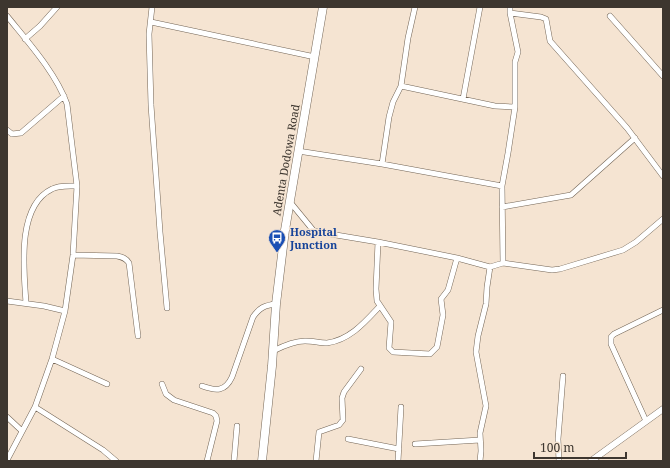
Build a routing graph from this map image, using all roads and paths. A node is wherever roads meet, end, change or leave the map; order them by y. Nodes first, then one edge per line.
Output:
1 (57, 7) edge
2 (152, 7) edge
3 (323, 7) edge
4 (415, 7) edge
5 (480, 7) edge
6 (510, 7) edge
7 (510, 13) junction
8 (7, 16) edge
9 (610, 16) dead end
10 (151, 22) junction
11 (25, 39) junction
12 (315, 57) junction
13 (663, 76) edge
14 (401, 86) junction
15 (64, 96) junction
16 (464, 99) junction
17 (514, 107) junction
18 (8, 132) edge
19 (635, 138) junction
20 (298, 151) junction
21 (382, 164) junction
22 (663, 176) edge
23 (76, 186) junction
24 (502, 186) junction
25 (290, 202) junction
26 (502, 207) junction
27 (663, 219) edge
28 (378, 242) junction
29 (73, 255) junction
30 (457, 258) junction
31 (503, 263) junction
32 (490, 267) junction
33 (7, 301) edge
34 (26, 303) junction
35 (276, 304) junction
36 (380, 306) junction
37 (167, 308) dead end
38 (663, 310) edge
39 (65, 311) junction
40 (138, 336) dead end
41 (273, 351) junction
42 (52, 358) junction
43 (361, 369) dead end
44 (563, 376) dead end
45 (107, 384) dead end
46 (162, 384) dead end
47 (202, 386) dead end
48 (35, 407) junction
49 (401, 407) dead end
50 (663, 409) edge
51 (7, 417) edge
52 (646, 421) junction
53 (237, 426) dead end
54 (22, 431) junction
55 (348, 439) dead end
56 (480, 440) junction
57 (415, 444) dead end
58 (399, 449) junction
59 (7, 460) edge
60 (116, 461) edge
61 (207, 461) edge
62 (234, 461) edge
63 (262, 461) edge
64 (316, 461) edge
65 (398, 461) edge
66 (480, 461) edge
67 (559, 461) edge
68 (591, 461) edge

1 - 11 street
2 - 10 street
3 - 12 main road, Adenta Dodowa Road
4 - 14 street
5 - 16 street
6 - 7 street
7 - 17 street
7 - 19 street
8 - 11 street
9 - 13 street
10 - 12 street
10 - 37 street
11 - 15 street
12 - 20 main road, Adenta Dodowa Road
14 - 16 street
14 - 21 street
15 - 18 street
15 - 23 street
16 - 17 street
17 - 24 street
19 - 22 street
19 - 26 street
20 - 21 street
20 - 25 main road, Adenta Dodowa Road
21 - 24 street
23 - 29 street
23 - 34 street
24 - 26 street
25 - 28 street
25 - 35 main road, Adenta Dodowa Road
26 - 31 street
27 - 31 street
28 - 30 street
28 - 36 street
29 - 39 street
29 - 40 street
30 - 32 street
30 - 36 street
31 - 32 street
32 - 56 street
33 - 34 street
34 - 39 street
35 - 41 main road, Adenta Dodowa Road
35 - 47 street
36 - 41 street
38 - 52 street
39 - 42 street
41 - 63 main road, Adenta Dodowa Road
42 - 45 street
42 - 48 street
43 - 64 street
44 - 67 street
46 - 61 street
48 - 54 street
48 - 60 street
49 - 58 street
50 - 52 street
51 - 54 street
52 - 68 street
53 - 62 street
54 - 59 street
55 - 58 street
56 - 57 street
56 - 66 street
58 - 65 street

